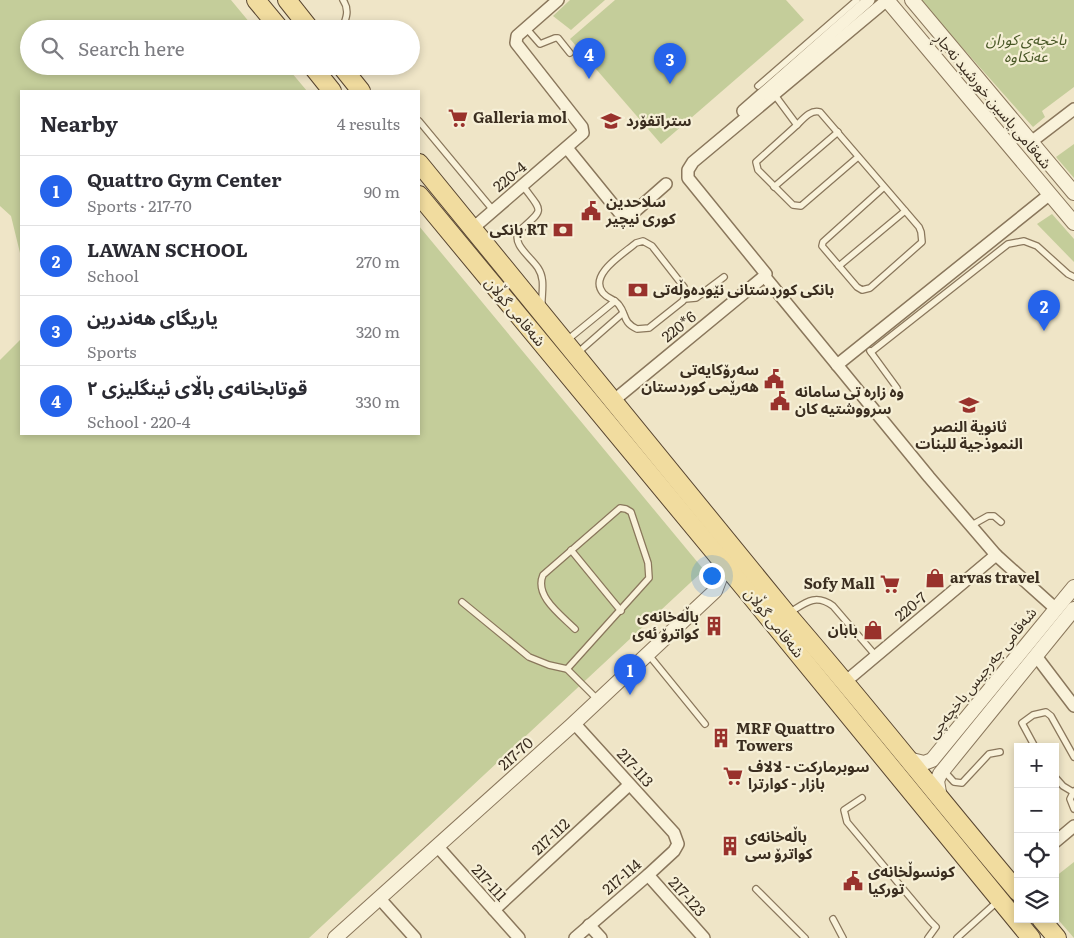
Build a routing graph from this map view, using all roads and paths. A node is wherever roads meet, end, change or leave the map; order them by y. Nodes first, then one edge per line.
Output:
1 (256, 0) edge
2 (287, 0) edge
3 (344, 0) edge
4 (558, 0) edge
5 (856, 0) edge
6 (869, 0) edge
7 (887, 0) edge
8 (912, 0) edge
9 (273, 20) edge
10 (303, 20) edge
11 (346, 20) edge
12 (526, 28) junction
13 (570, 53) dead end
14 (319, 75) edge
15 (348, 75) edge
16 (758, 86) dead end
17 (331, 90) edge
18 (360, 90) edge
19 (774, 94) junction
20 (1074, 109) edge
21 (420, 122) edge
22 (797, 125) junction
23 (838, 132) junction
24 (1031, 142) junction
25 (567, 148) junction
26 (858, 157) junction
27 (420, 164) edge
28 (666, 184) dead end
29 (523, 186) junction
30 (774, 187) junction
31 (884, 187) junction
32 (1074, 193) edge
33 (1050, 194) junction
34 (420, 196) edge
35 (451, 203) junction
36 (493, 210) junction
37 (905, 211) junction
38 (437, 217) junction
39 (1074, 223) edge
40 (472, 229) junction
41 (839, 266) junction
42 (724, 277) dead end
43 (764, 277) junction
44 (1074, 277) edge
45 (685, 298) junction
46 (615, 301) junction
47 (623, 313) junction
48 (545, 316) junction
49 (565, 341) junction
50 (868, 348) junction
51 (578, 358) junction
52 (837, 365) junction
53 (897, 388) dead end
54 (613, 401) junction
55 (1001, 522) dead end
56 (972, 525) junction
57 (571, 550) junction
58 (996, 555) junction
59 (724, 562) junction
60 (1074, 587) edge
61 (745, 589) junction
62 (715, 591) junction
63 (462, 602) dead end
64 (1056, 609) junction
65 (1074, 610) edge
66 (621, 611) junction
67 (787, 614) junction
68 (575, 629) dead end
69 (648, 654) junction
70 (876, 656) junction
71 (1036, 656) junction
72 (567, 669) junction
73 (845, 682) junction
74 (598, 700) junction
75 (1074, 706) edge
76 (574, 723) junction
77 (705, 724) dead end
78 (1033, 743) edge
79 (943, 746) junction
80 (1000, 752) dead end
81 (954, 756) junction
82 (1074, 757) edge
83 (908, 760) junction
84 (943, 770) junction
85 (1059, 782) edge
86 (629, 785) junction
87 (1074, 792) edge
88 (862, 798) dead end
89 (940, 799) junction
90 (1074, 809) edge
91 (1074, 826) edge
92 (674, 833) joint
93 (1059, 839) edge
94 (438, 847) junction
95 (648, 875) junction
96 (1014, 882) edge
97 (756, 890) dead end
98 (380, 899) junction
99 (999, 900) junction
100 (494, 910) junction
101 (833, 919) dead end
102 (1044, 923) edge
103 (589, 925) junction
104 (335, 938) edge
105 (415, 938) edge
106 (519, 938) edge
107 (575, 938) edge
108 (601, 938) edge
109 (704, 938) edge
110 (805, 938) edge
111 (843, 938) edge
112 (928, 938) edge
113 (957, 938) edge
114 (1031, 938) edge
115 (1057, 938) edge

1 - 9 main road
2 - 10 main road
3 - 11 lane
4 - 12 street
5 - 16 lane
6 - 43 street
7 - 19 street
7 - 33 street, شەقامی یاسین خورشید نەجاڕ
8 - 24 street, شەقامی یاسین خورشید نەجاڕ
12 - 13 lane
12 - 25 street, 220-4
14 - 17 main road
15 - 18 main road
19 - 22 lane
19 - 43 street
20 - 24 street
21 - 36 lane
22 - 23 lane
22 - 30 lane
23 - 26 lane
23 - 30 lane
24 - 32 street, شەقامی یاسین خورشید نەجاڕ
25 - 28 street
25 - 29 street, 220-4
26 - 30 lane
26 - 31 lane
27 - 35 main road, شەقامی گوڵان
29 - 36 street, 220-4
29 - 48 lane
31 - 37 lane
31 - 41 lane
33 - 39 street, شەقامی یاسین خورشید نەجاڕ
33 - 50 street
34 - 38 main road, شەقامی گوڵان
35 - 38 main road
35 - 40 main road, شەقامی گوڵان
36 - 40 street, 220-4
37 - 41 lane
37 - 41 lane
38 - 59 main road, شەقامی گوڵان
40 - 48 main road, شەقامی گوڵان
42 - 45 lane
43 - 52 street
43 - 54 street, 220*6
44 - 50 lane
45 - 46 lane
45 - 47 lane
46 - 47 lane
46 - 49 lane
47 - 51 lane
48 - 49 main road, شەقامی گوڵان
49 - 51 main road, شەقامی گوڵان
50 - 52 street
50 - 53 lane
51 - 54 main road, شەقامی گوڵان
52 - 56 street
54 - 67 main road, شەقامی گوڵان
55 - 56 lane
56 - 58 street
57 - 66 lane
57 - 66 lane
57 - 68 lane
58 - 64 street
58 - 70 street, 220-7
59 - 61 main road, شەقامی گوڵان
59 - 62 street, 217-70
60 - 64 street, شەقامی جەرجیس باخچەچی
61 - 62 street
61 - 99 main road, شەقامی گوڵان
62 - 69 street, 217-70
63 - 72 lane
64 - 79 street, شەقامی جەرجیس باخچەچی
65 - 71 street, شەقامی جەرجیس باخچەچی
66 - 72 lane
67 - 70 lane
67 - 73 main road, شەقامی گوڵان
69 - 74 street, 217-70
69 - 77 lane
70 - 73 street, 220-7
71 - 75 street
71 - 81 street, شەقامی جەرجیس باخچەچی
72 - 74 lane
73 - 83 main road, شەقامی گوڵان
74 - 76 street, 217-70
76 - 86 street, 217-113
76 - 94 street, 217-70
78 - 82 lane
79 - 81 street
79 - 83 street, شەقامی جەرجیس باخچەچی
80 - 84 lane
81 - 84 street, شەقامی جەرجیس باخچەچی
83 - 89 main road, شەقامی گوڵان
84 - 89 street, شەقامی جەرجیس باخچەچی
85 - 87 lane
86 - 92 street, 217-113
86 - 100 street, 217-112
87 - 90 lane
88 - 112 lane
89 - 96 main road, شەقامی گوڵان
91 - 93 street
92 - 95 street, 217-114
94 - 98 street, 217-70
94 - 100 street, 217-111
95 - 103 street, 217-114
95 - 109 street, 217-123
97 - 110 lane
98 - 104 street, 217-70
98 - 105 street
99 - 113 lane
99 - 114 main road, شەقامی گوڵان
100 - 106 street, 217-111
101 - 111 lane
102 - 115 main road
103 - 107 street, 217-114
103 - 108 street

